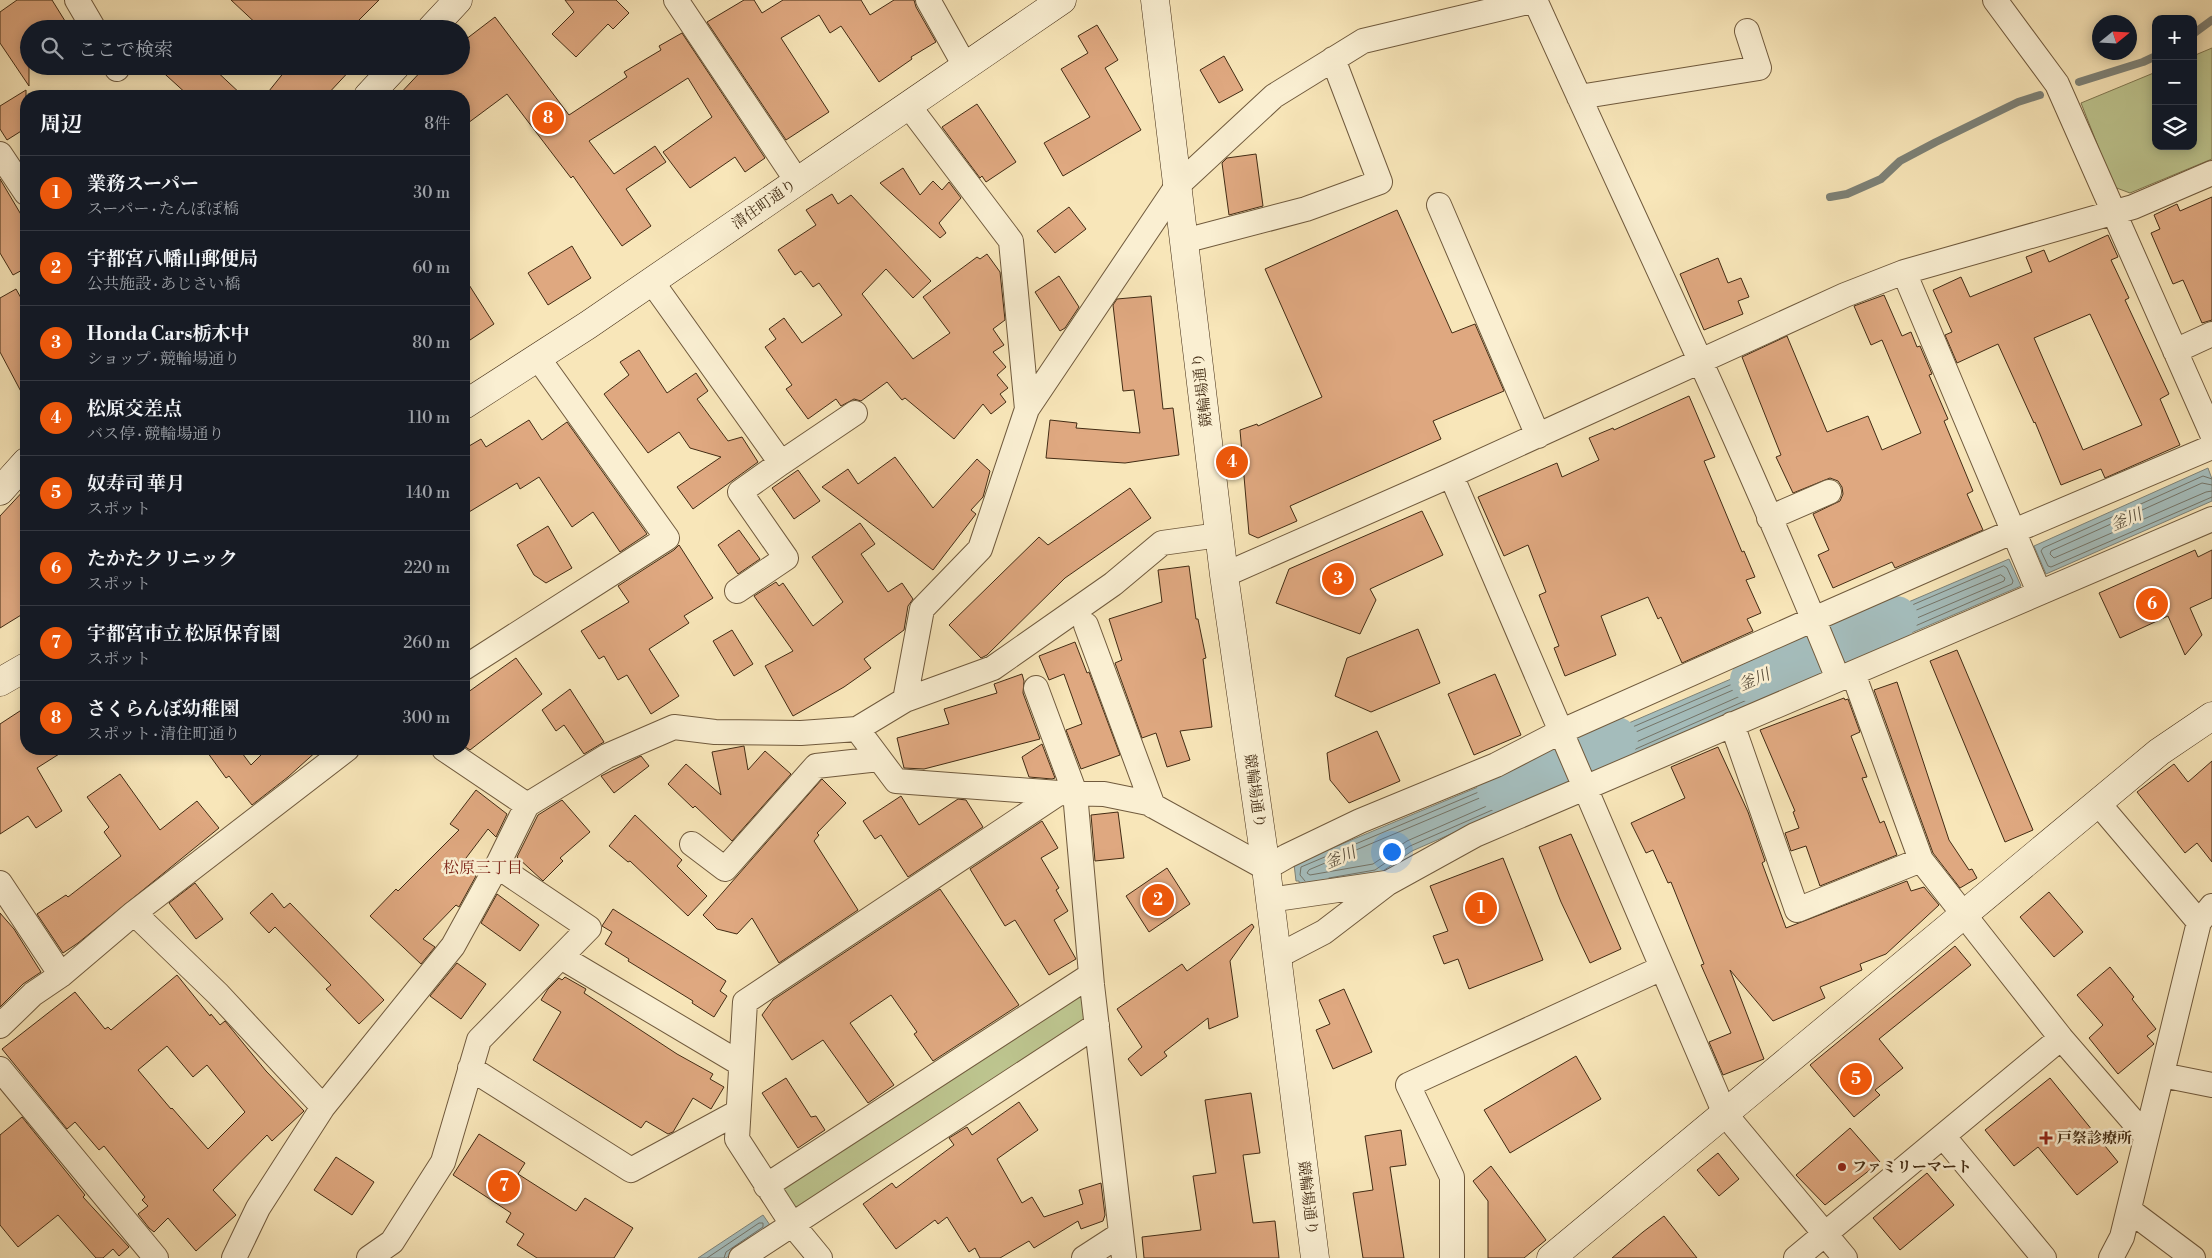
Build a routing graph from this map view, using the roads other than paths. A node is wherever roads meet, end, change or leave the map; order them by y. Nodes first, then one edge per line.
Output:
1 (77, 0) edge
2 (458, 0) edge
3 (676, 0) edge
4 (928, 0) edge
5 (1062, 0) edge
6 (1155, 0) edge
7 (1535, 0) edge
8 (1995, 0) edge
9 (89, 20) edge
10 (439, 20) edge
11 (1747, 31) dead end
12 (1334, 60) junction
13 (965, 66) junction
14 (388, 75) edge
15 (374, 90) edge
16 (1579, 97) junction
17 (908, 105) junction
18 (0, 154) edge
19 (2212, 173) edge
20 (797, 181) junction
21 (20, 184) edge
22 (1177, 186) junction
23 (1439, 205) dead end
24 (2114, 212) junction
25 (1184, 241) junction
26 (1904, 272) junction
27 (652, 282) junction
28 (2212, 334) edge
29 (2175, 351) junction
30 (538, 358) junction
31 (1700, 362) junction
32 (470, 400) edge
33 (1027, 409) junction
34 (855, 413) dead end
35 (2212, 434) edge
36 (1538, 436) junction
37 (2212, 447) edge
38 (782, 463) junction
39 (20, 468) edge
40 (1451, 475) junction
41 (1, 486) edge
42 (1829, 492) dead end
43 (1769, 518) junction
44 (2212, 519) edge
45 (2014, 530) junction
46 (1219, 535) junction
47 (1224, 575) junction
48 (737, 591) dead end
49 (2039, 592) junction
50 (1814, 619) junction
51 (1086, 625) dead end
52 (470, 664) edge
53 (20, 670) edge
54 (1845, 676) junction
55 (0, 682) edge
56 (1036, 688) dead end
57 (905, 700) junction
58 (2212, 716) edge
59 (1732, 724) junction
60 (857, 729) junction
61 (1562, 737) junction
62 (339, 755) edge
63 (453, 755) edge
64 (879, 758) junction
65 (1582, 783) junction
66 (1067, 793) junction
67 (2098, 802) junction
68 (527, 805) junction
69 (1153, 806) junction
70 (692, 844) dead end
71 (1921, 860) junction
72 (497, 866) junction
73 (1266, 868) junction
74 (1388, 882) junction
75 (3, 895) edge
76 (1269, 900) junction
77 (134, 913) junction
78 (2206, 914) edge
79 (1963, 916) junction
80 (561, 956) junction
81 (1276, 957) junction
82 (1662, 968) junction
83 (61, 975) junction
84 (1092, 980) junction
85 (1096, 1020) junction
86 (0, 1026) edge
87 (2061, 1038) junction
88 (741, 1064) junction
89 (470, 1068) junction
90 (0, 1070) edge
91 (2162, 1075) junction
92 (2212, 1085) edge
93 (322, 1107) junction
94 (738, 1112) junction
95 (1725, 1114) junction
96 (1943, 1136) junction
97 (2146, 1136) junction
98 (769, 1189) junction
99 (2129, 1210) junction
100 (789, 1221) junction
101 (1121, 1234) junction
102 (1825, 1234) junction
103 (156, 1258) edge
104 (234, 1258) edge
105 (369, 1258) edge
106 (741, 1258) edge
107 (820, 1258) edge
108 (1084, 1258) edge
109 (1124, 1258) edge
110 (1315, 1258) edge
111 (1452, 1258) edge
112 (1551, 1258) edge
113 (1796, 1258) edge
114 (1845, 1258) edge
115 (2044, 1258) edge
116 (2111, 1258) edge
117 (2193, 1258) edge

1 - 9 street
2 - 10 street
3 - 20 street
4 - 13 street
5 - 13 street, 清住町通り
6 - 22 street, 競輪場通り
7 - 12 street
7 - 16 street
8 - 24 street
11 - 16 street
12 - 22 street
12 - 25 street
13 - 17 street, 清住町通り
14 - 15 street
16 - 31 street
17 - 20 street, 清住町通り
17 - 33 street
18 - 21 street
19 - 24 street
20 - 27 street, 清住町通り
22 - 25 street, 競輪場通り
22 - 33 street
23 - 36 street
24 - 26 street
24 - 29 street
25 - 46 street, 競輪場通り
26 - 31 street
26 - 45 street
27 - 30 street, 清住町通り
27 - 38 street
28 - 29 street
29 - 35 street
30 - 32 street, 清住町通り
30 - 52 street
31 - 36 street
31 - 43 street
33 - 57 street
34 - 38 street
36 - 40 street
37 - 45 street
38 - 48 street
39 - 41 street
40 - 47 street
40 - 61 street
42 - 43 street
43 - 50 street
44 - 49 street
45 - 49 street
45 - 50 street
46 - 47 street, 競輪場通り
46 - 57 street
47 - 73 street, 競輪場通り
49 - 54 street
50 - 54 street
50 - 61 street
51 - 69 street
53 - 55 street
54 - 59 street
54 - 71 street
56 - 66 street
57 - 60 street
58 - 67 street
59 - 65 street
59 - 71 street
60 - 64 street
60 - 68 street
61 - 65 street
61 - 73 street
62 - 77 street
63 - 68 street
64 - 66 street
64 - 70 street
65 - 74 street
65 - 82 street
66 - 69 street
66 - 84 street
66 - 88 street
67 - 78 street
67 - 79 street
68 - 72 street
69 - 73 street
71 - 79 street
72 - 80 street
72 - 93 street
73 - 76 street, 競輪場通り
74 - 76 street
74 - 81 street
75 - 83 street
76 - 81 street, 競輪場通り
77 - 83 street
77 - 93 street
78 - 91 street
79 - 87 street
79 - 95 street
80 - 88 street
80 - 89 street
81 - 110 street, 競輪場通り
82 - 95 street
82 - 111 street
83 - 86 street
84 - 85 street
84 - 98 street
85 - 100 street
85 - 101 street
87 - 96 street
87 - 97 street
88 - 94 street
89 - 94 street
89 - 105 street
90 - 103 street
91 - 92 street
91 - 97 street
93 - 104 street
94 - 98 street
95 - 102 street
95 - 112 street
96 - 102 street
96 - 115 street
97 - 99 street
98 - 100 street
99 - 116 street
99 - 117 street
100 - 106 street
100 - 107 street
101 - 108 street
101 - 109 street
102 - 113 street
102 - 114 street

